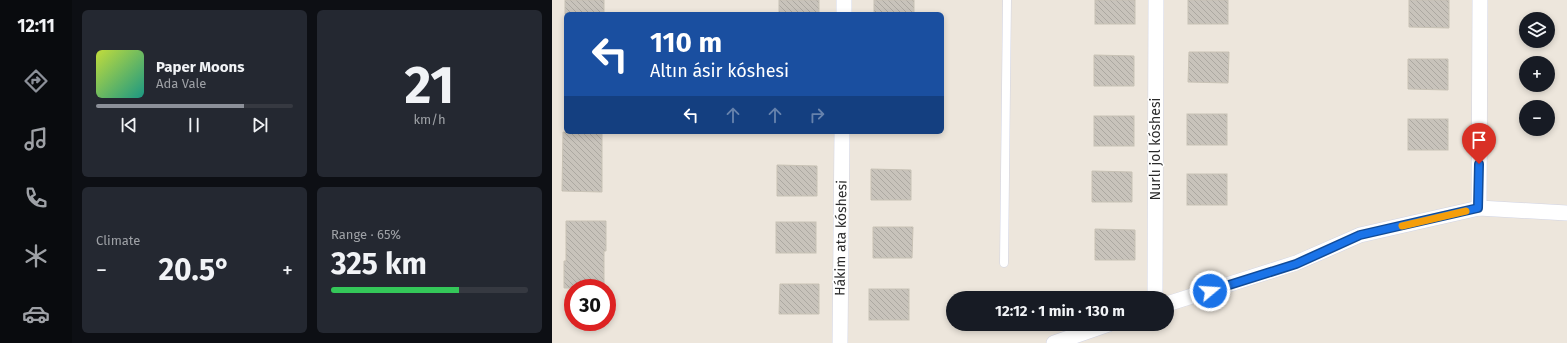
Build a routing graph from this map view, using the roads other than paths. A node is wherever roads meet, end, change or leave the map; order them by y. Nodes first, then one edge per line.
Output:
1 (844, 0) edge
2 (1008, 0) edge
3 (1156, 0) edge
4 (1480, 0) edge
5 (844, 12) edge
6 (842, 134) edge
7 (1478, 208) junction
8 (1567, 213) edge
9 (1004, 263) dead end
10 (1155, 291) edge
11 (1174, 302) edge
12 (1089, 331) edge
13 (840, 343) edge
14 (1054, 343) edge

1 - 5 street
2 - 9 lane
3 - 10 street, Nurlı jol kóshesi
4 - 7 street
6 - 13 street, Hákim ata kóshesi
7 - 8 street
7 - 11 street
12 - 14 street

